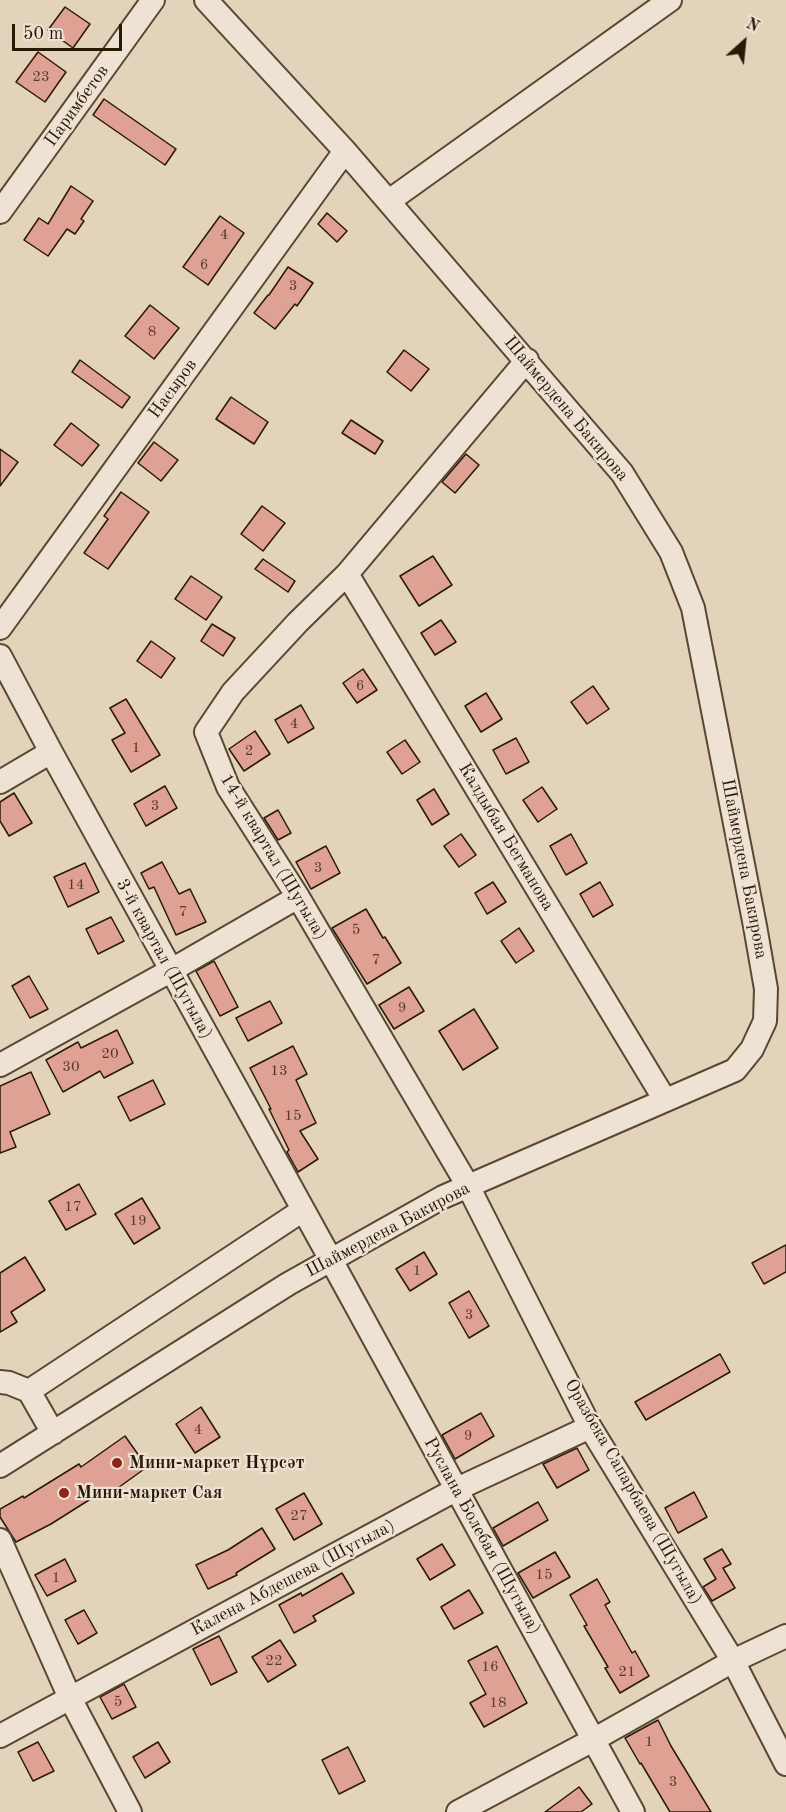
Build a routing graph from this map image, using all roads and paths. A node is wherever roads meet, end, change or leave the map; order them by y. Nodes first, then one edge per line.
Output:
1 (153, 0) edge
2 (206, 0) edge
3 (670, 0) edge
4 (345, 151) junction
5 (389, 201) junction
6 (0, 212) edge
7 (527, 360) junction
8 (347, 574) junction
9 (0, 628) edge
10 (0, 656) edge
11 (51, 752) junction
12 (0, 782) edge
13 (298, 897) junction
14 (170, 971) junction
15 (776, 1005) edge
16 (0, 1065) edge
17 (665, 1100) junction
18 (468, 1186) junction
19 (303, 1210) junction
20 (331, 1260) junction
21 (0, 1382) edge
22 (29, 1392) junction
23 (590, 1427) junction
24 (53, 1433) junction
25 (0, 1466) edge
26 (457, 1490) junction
27 (0, 1540) edge
28 (786, 1636) edge
29 (733, 1661) junction
30 (70, 1698) junction
31 (0, 1737) edge
32 (593, 1740) junction
33 (786, 1764) edge
34 (130, 1812) edge
35 (458, 1812) edge
36 (633, 1812) edge

1 - 6 street, Паримбетов
2 - 4 street, Шаймердена Бакирова
3 - 5 street
4 - 5 street, Шаймердена Бакирова
4 - 9 street, Насыров
5 - 7 street, Шаймердена Бакирова
7 - 8 street, 14-й квартал (Шугыла)
7 - 15 street, Шаймердена Бакирова
8 - 13 street, 14-й квартал (Шугыла)
8 - 17 street, Калдыбая Бегманова
10 - 11 street, 3-й квартал (Шугыла)
11 - 12 street
11 - 14 street, 3-й квартал (Шугыла)
13 - 14 street
13 - 18 street, 14-й квартал (Шугыла)
14 - 16 street
14 - 19 street, 3-й квартал (Шугыла)
15 - 17 street, Шаймердена Бакирова
17 - 18 street, Шаймердена Бакирова
18 - 20 street, Шаймердена Бакирова
18 - 23 street, Оразбека Сапарбаева (Шугыла)
19 - 20 street, 3-й квартал (Шугыла)
19 - 22 street
20 - 24 street, Шаймердена Бакирова
20 - 26 street, Руслана Болебая (Шугыла)
21 - 22 street
22 - 24 street
23 - 26 street, Калена Абдешева (Шугыла)
23 - 29 street, Оразбека Сапарбаева (Шугыла)
24 - 25 street, Шаймердена Бакирова
26 - 30 street, Калена Абдешева (Шугыла)
26 - 32 street, Руслана Болебая (Шугыла)
27 - 30 street
28 - 29 street
29 - 32 street
29 - 33 street, Оразбека Сапарбаева (Шугыла)
30 - 31 street, Калена Абдешева (Шугыла)
30 - 34 street
32 - 35 street
32 - 36 street, Руслана Болебая (Шугыла)

